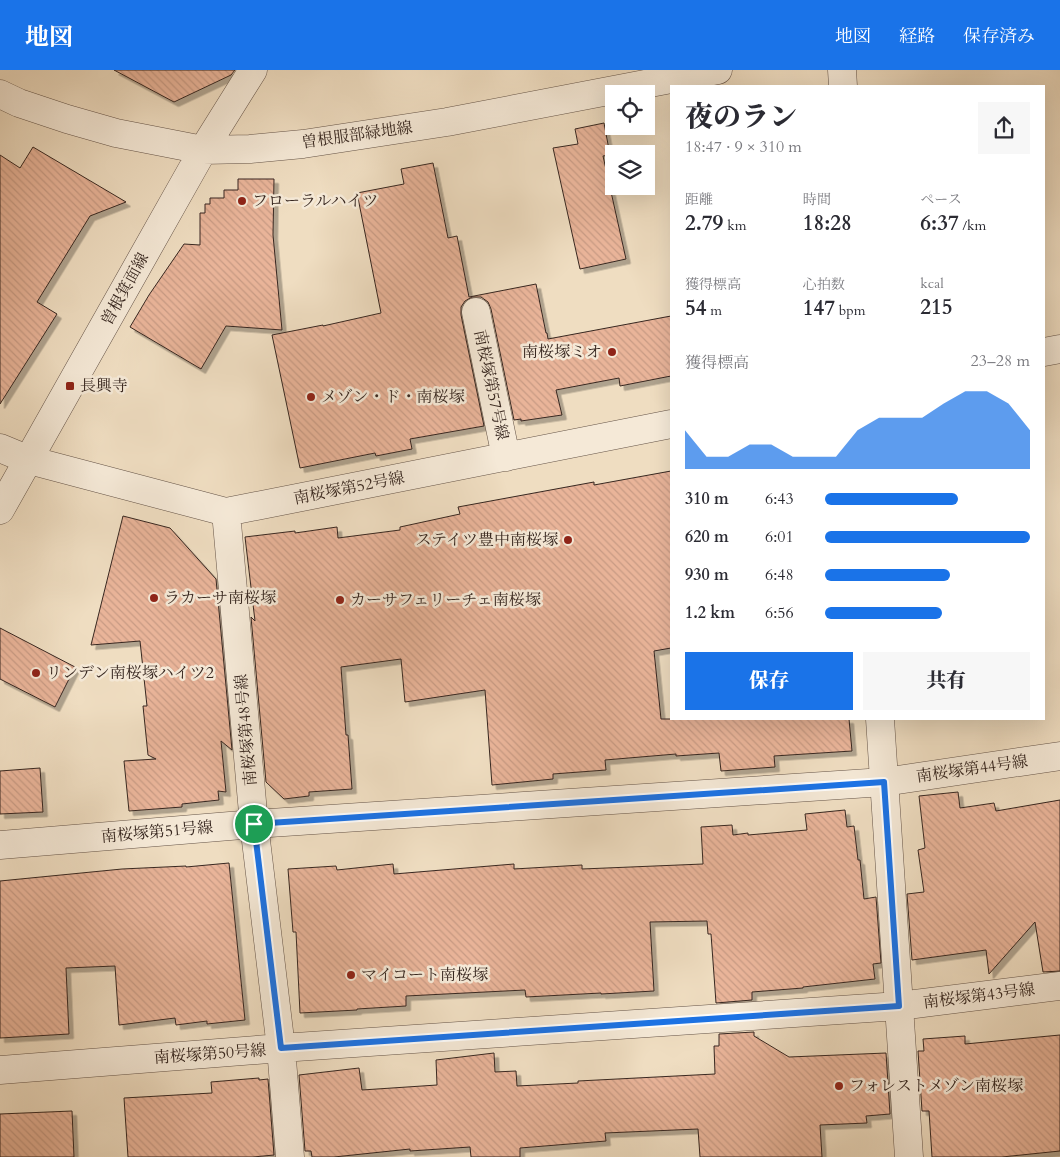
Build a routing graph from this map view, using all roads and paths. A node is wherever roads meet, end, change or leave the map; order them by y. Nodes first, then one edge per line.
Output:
1 (253, 70) edge
2 (718, 70) edge
3 (842, 70) edge
4 (843, 85) edge
5 (0, 94) edge
6 (204, 150) junction
7 (476, 312) dead end
8 (1060, 349) edge
9 (1045, 352) edge
10 (670, 424) edge
11 (0, 448) edge
12 (506, 457) junction
13 (29, 460) junction
14 (0, 510) edge
15 (226, 512) junction
16 (880, 720) edge
17 (1060, 756) edge
18 (884, 782) junction
19 (254, 824) junction
20 (0, 845) edge
21 (1060, 986) edge
22 (899, 1006) junction
23 (281, 1048) junction
24 (0, 1070) edge
25 (290, 1157) edge
26 (909, 1157) edge

1 - 6 street, 曽根箕面線
2 - 6 street, 曽根服部緑地線
3 - 4 street
5 - 6 street, 曽根服部緑地線
6 - 13 street, 曽根箕面線
7 - 12 street, 南桜塚第57号線
8 - 9 street
10 - 12 street, 南桜塚第52号線
11 - 13 street, 南桜塚第52号線
12 - 15 street, 南桜塚第52号線
13 - 14 street, 曽根箕面線
13 - 15 street, 南桜塚第52号線
15 - 19 street, 南桜塚第48号線
16 - 18 street
17 - 18 street, 南桜塚第44号線
18 - 19 street, 南桜塚第51号線
18 - 22 street
19 - 20 street, 南桜塚第51号線
19 - 23 street, 南桜塚第48号線
21 - 22 street, 南桜塚第43号線
22 - 23 street, 南桜塚第50号線
22 - 26 street
23 - 24 street, 南桜塚第50号線
23 - 25 street, 南桜塚第48号線

